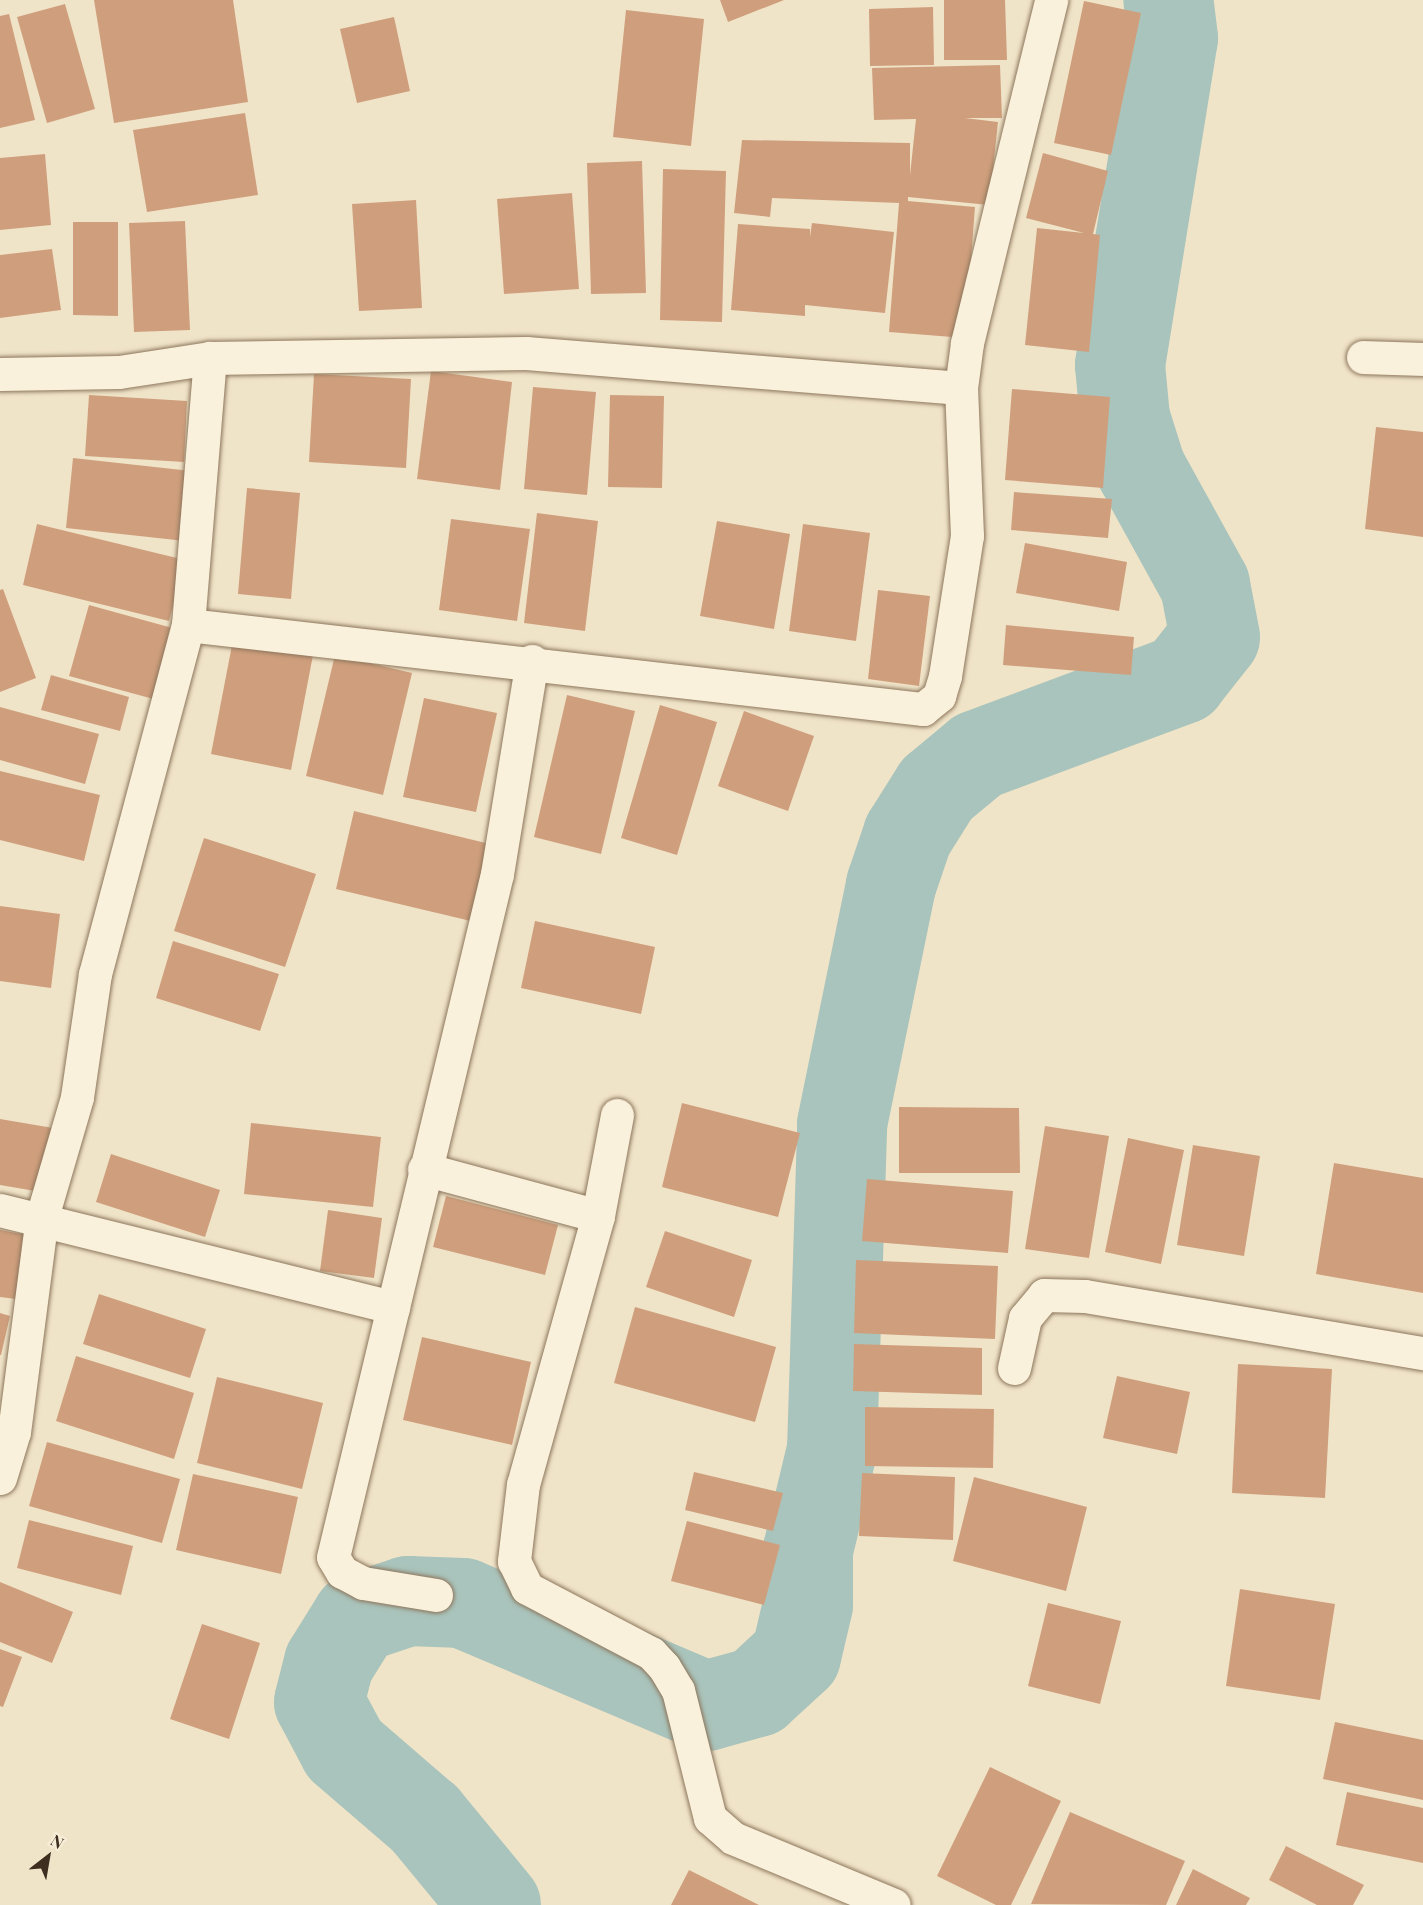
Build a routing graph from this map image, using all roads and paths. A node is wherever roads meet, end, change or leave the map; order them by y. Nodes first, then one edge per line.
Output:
1 (1051, 0) edge
2 (1363, 357) dead end
3 (210, 358) junction
4 (1423, 359) edge
5 (0, 374) edge
6 (961, 388) junction
7 (188, 625) junction
8 (532, 661) junction
9 (617, 1114) dead end
10 (424, 1169) junction
11 (0, 1209) edge
12 (598, 1216) junction
13 (42, 1217) junction
14 (393, 1307) junction
15 (1423, 1353) edge
16 (1014, 1368) dead end
17 (0, 1478) edge
18 (435, 1595) dead end
19 (894, 1905) edge

1 - 6 street
2 - 4 street
3 - 5 street
3 - 6 street
3 - 7 street
6 - 8 street
7 - 8 street
7 - 13 street
8 - 10 street
9 - 12 street
10 - 12 street
10 - 14 street
11 - 13 street
12 - 19 street
13 - 14 street
13 - 17 street
14 - 18 street
15 - 16 street

